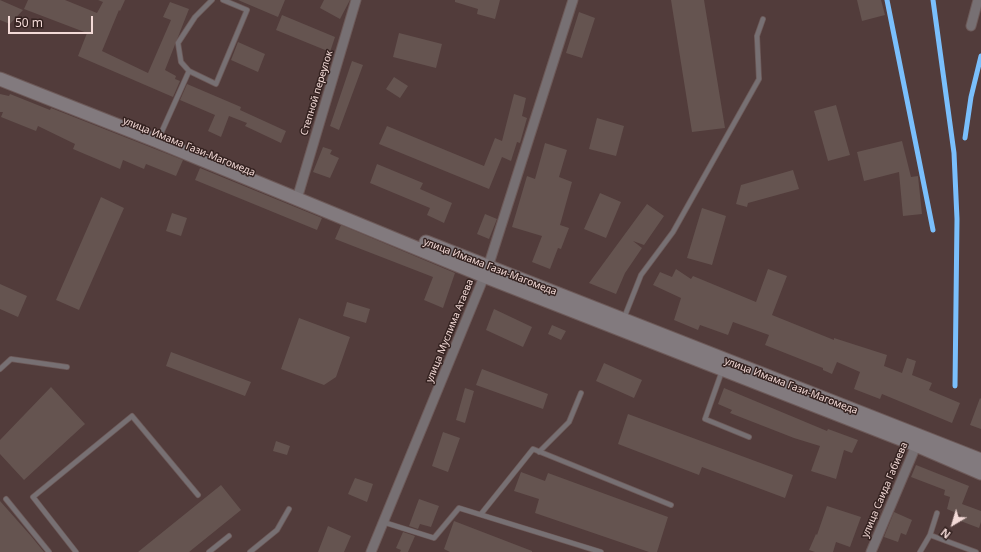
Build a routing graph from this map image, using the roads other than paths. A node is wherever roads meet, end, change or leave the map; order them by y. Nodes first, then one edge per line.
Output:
1 (212, 0) edge
2 (223, 0) edge
3 (356, 0) edge
4 (573, 0) edge
5 (978, 0) edge
6 (763, 19) dead end
7 (971, 26) dead end
8 (0, 70) edge
9 (189, 71) junction
10 (0, 79) edge
11 (159, 138) junction
12 (298, 192) junction
13 (486, 272) junction
14 (622, 325) junction
15 (67, 367) dead end
16 (0, 369) edge
17 (722, 369) junction
18 (582, 393) dead end
19 (748, 437) dead end
20 (918, 441) junction
21 (539, 452) junction
22 (981, 460) edge
23 (981, 473) edge
24 (198, 495) dead end
25 (6, 499) dead end
26 (671, 505) dead end
27 (289, 509) dead end
28 (937, 513) dead end
29 (481, 514) junction
30 (383, 522) junction
31 (930, 535) junction
32 (229, 536) dead end
33 (49, 552) edge
34 (76, 552) edge
35 (209, 552) edge
36 (250, 552) edge
37 (371, 552) edge
38 (601, 552) edge
39 (870, 552) edge
40 (920, 552) edge
41 (976, 552) edge

1 - 9 lane
2 - 9 lane
3 - 12 street, Степной переулок
4 - 13 street, улица Муслима Атаева
5 - 7 street
6 - 14 lane
8 - 11 main road, улица Имама Гази-Магомеда
9 - 11 lane
10 - 11 main road
11 - 12 main road, улица Имама Гази-Магомеда
11 - 13 main road
12 - 13 main road, улица Имама Гази-Магомеда
13 - 14 main road, улица Имама Гази-Магомеда
13 - 30 street, улица Муслима Атаева
14 - 17 main road
14 - 20 main road, улица Имама Гази-Магомеда
15 - 16 lane
17 - 19 lane
17 - 20 main road
18 - 21 lane
20 - 22 main road, улица Имама Гази-Магомеда
20 - 23 main road
20 - 39 street, улица Саида Габиева
21 - 26 lane
21 - 29 lane
24 - 34 lane
25 - 33 lane
27 - 36 lane
28 - 31 lane
29 - 30 lane
29 - 38 lane
30 - 37 street, улица Муслима Атаева
31 - 40 lane
31 - 41 lane
32 - 35 lane

